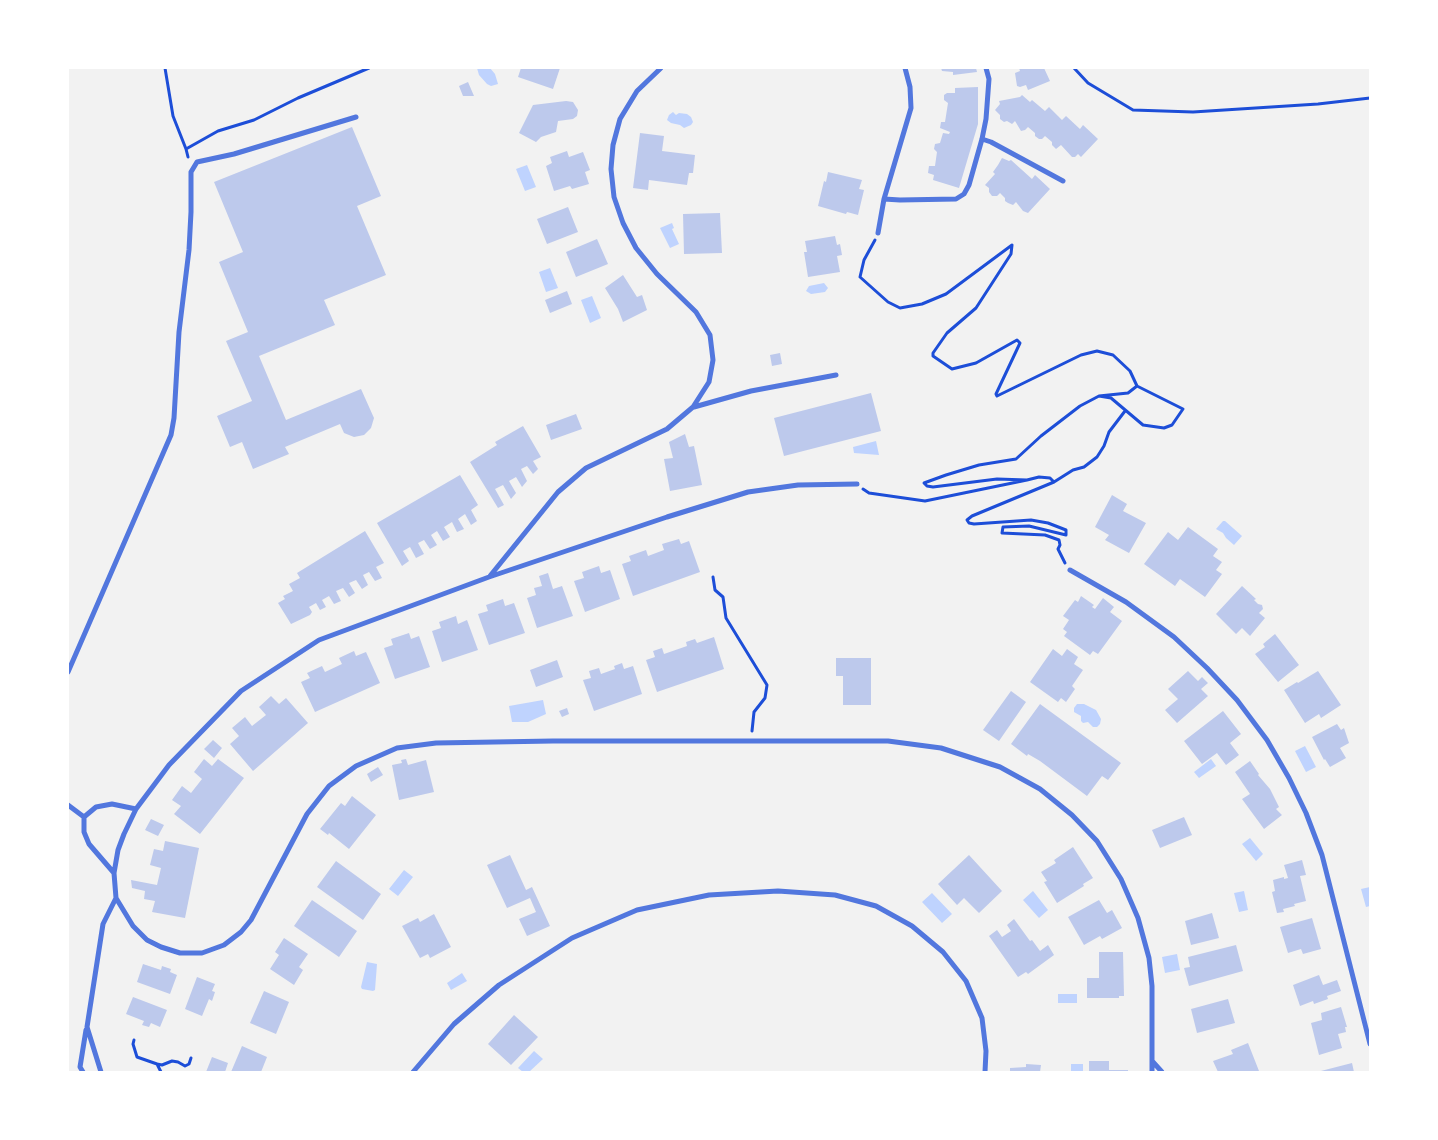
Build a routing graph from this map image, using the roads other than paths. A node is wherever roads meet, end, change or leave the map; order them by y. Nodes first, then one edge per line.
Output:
1 (661, 68) edge
2 (905, 68) edge
3 (986, 68) edge
4 (356, 117) dead end
5 (982, 139) junction
6 (1063, 181) dead end
7 (884, 198) junction
8 (878, 233) road end
9 (836, 375) dead end
10 (693, 407) junction
11 (857, 484) road end
12 (1070, 570) road end
13 (489, 577) junction
14 (68, 672) edge
15 (68, 805) edge
16 (136, 809) junction
17 (84, 817) junction
18 (114, 873) junction
19 (116, 898) junction
20 (87, 1027) junction
21 (1370, 1044) edge
22 (1153, 1062) junction
23 (84, 1072) edge
24 (101, 1072) edge
25 (413, 1072) edge
26 (985, 1072) edge
27 (1152, 1072) edge
28 (1162, 1072) edge

1 - 10 street
2 - 7 street
3 - 5 street
4 - 14 street
5 - 6 street
5 - 7 street
7 - 8 street
9 - 10 street
10 - 13 street
11 - 13 street
12 - 21 street
13 - 16 street
15 - 17 street
16 - 17 street
16 - 18 street
17 - 18 street
18 - 19 street
19 - 20 street
19 - 22 street
20 - 23 street
20 - 24 street
22 - 27 street
22 - 28 street
25 - 26 street

